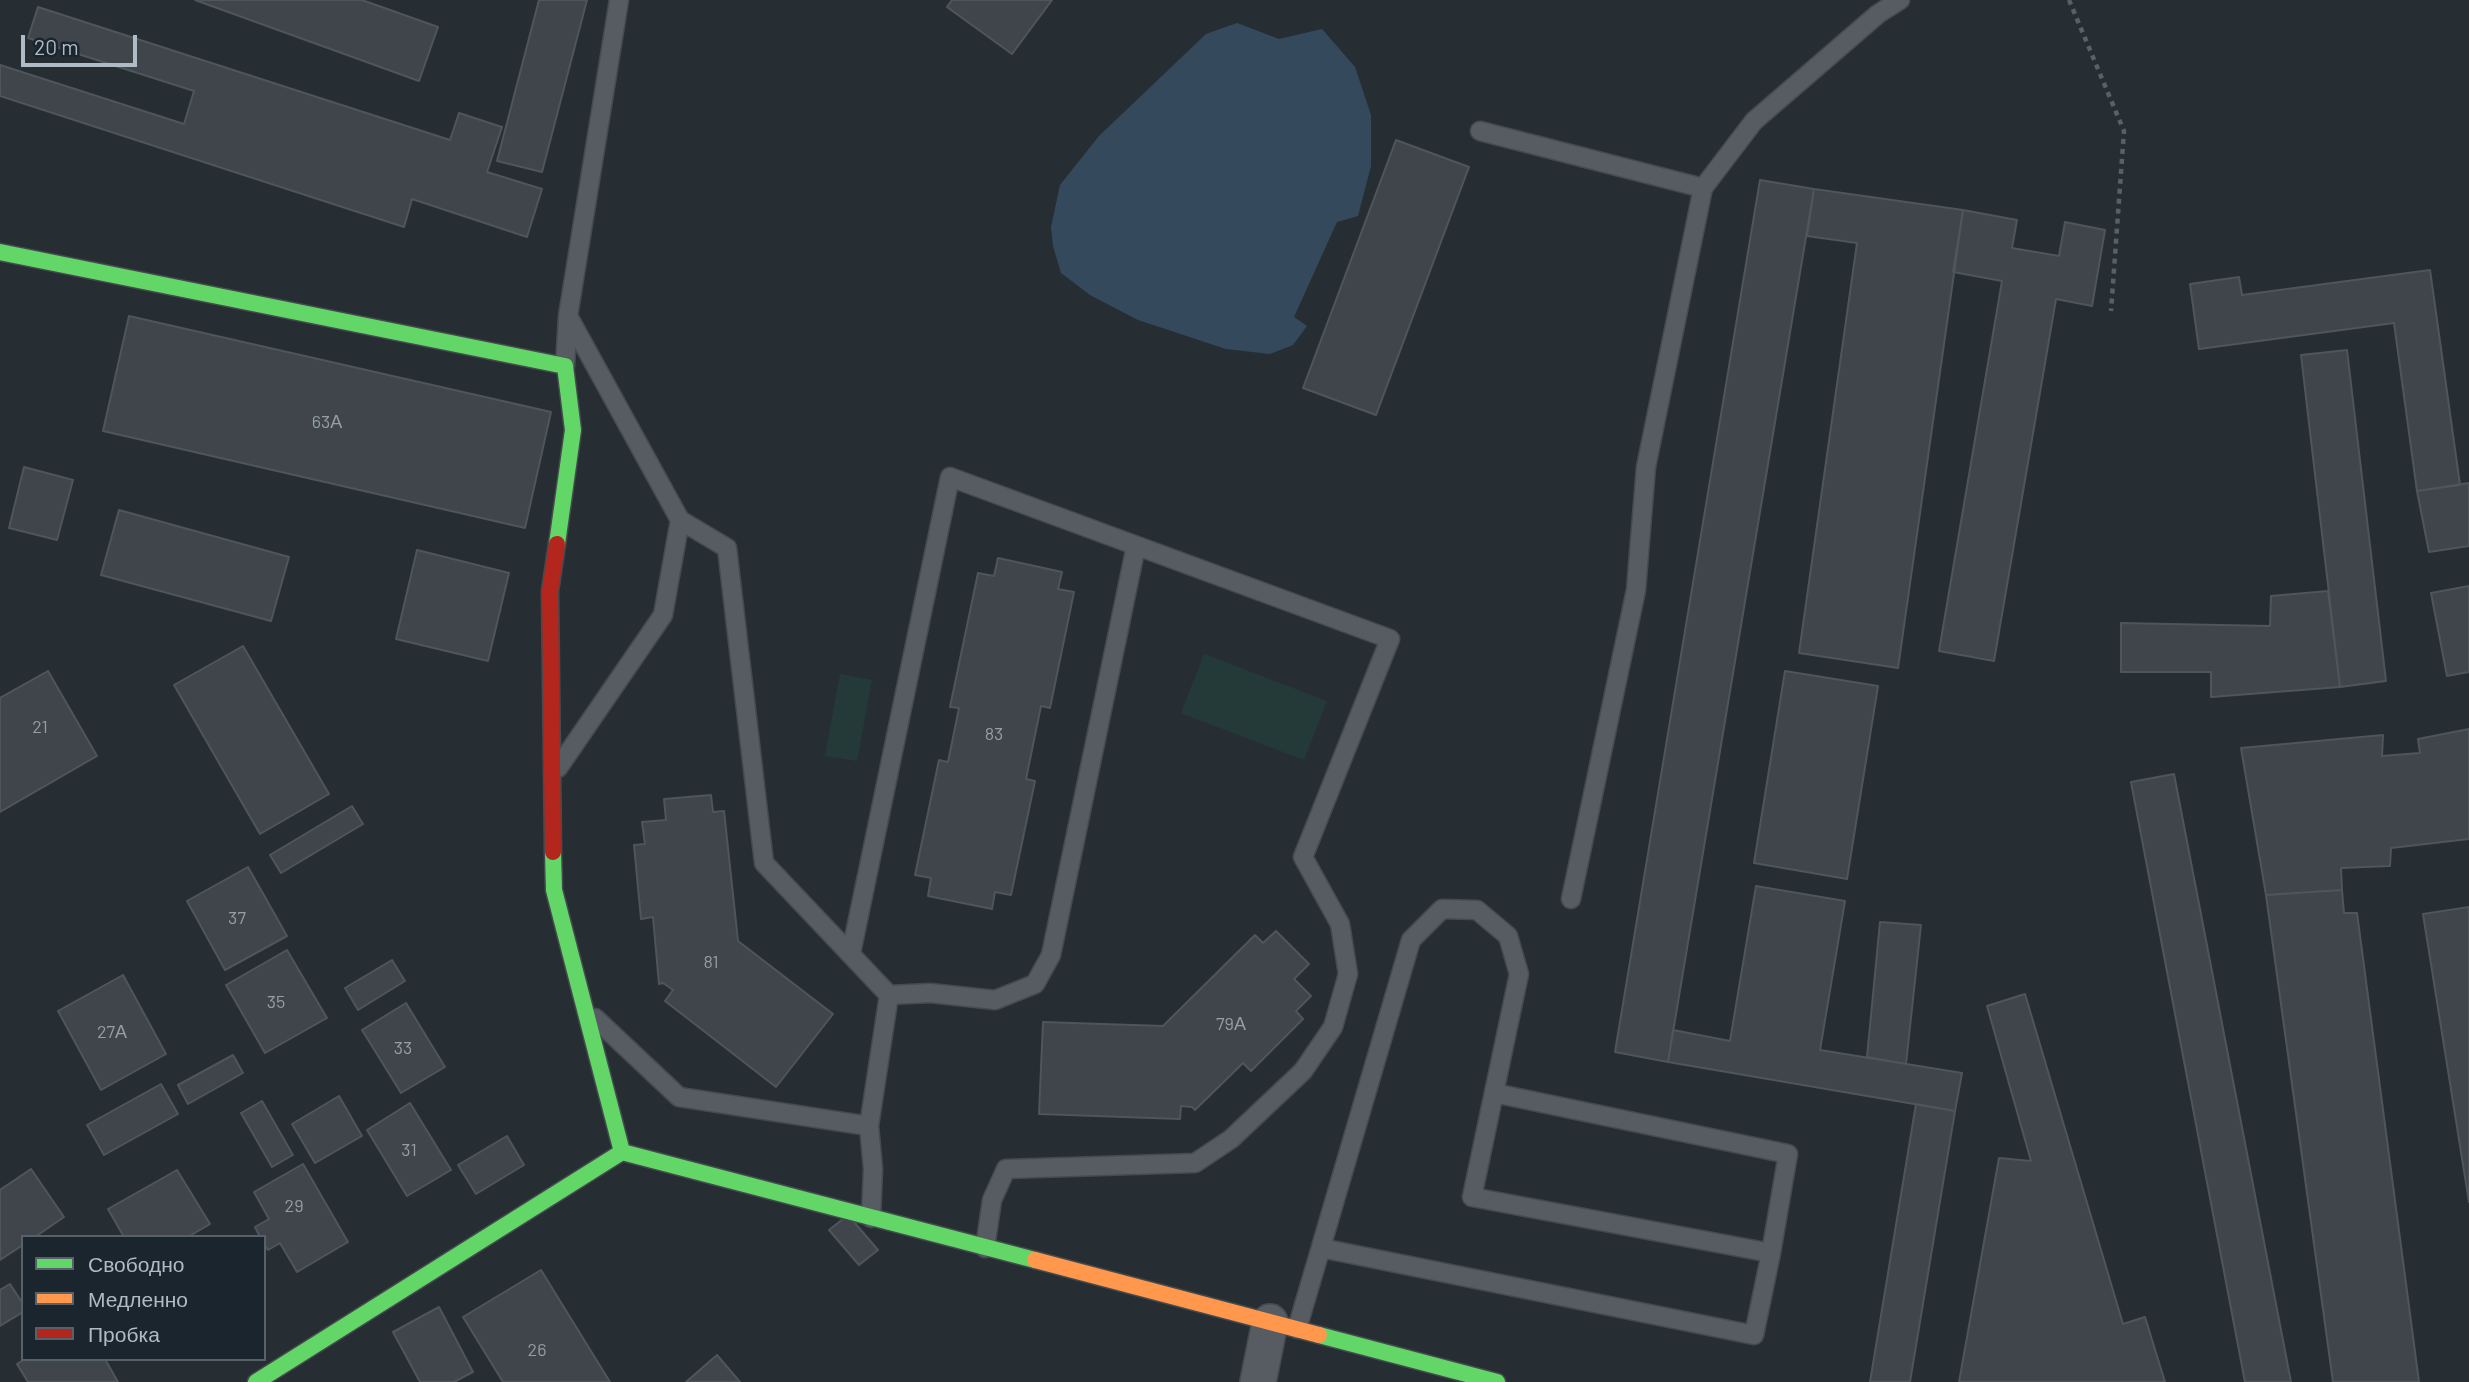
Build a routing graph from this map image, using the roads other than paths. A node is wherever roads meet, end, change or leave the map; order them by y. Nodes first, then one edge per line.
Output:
1 (619, 0) edge
2 (1900, 0) edge
3 (1480, 131) dead end
4 (1703, 188) junction
5 (0, 252) edge
6 (568, 316) junction
7 (565, 366) junction
8 (680, 520) junction
9 (1136, 546) junction
10 (552, 776) junction
11 (1571, 899) dead end
12 (851, 954) junction
13 (890, 995) junction
14 (584, 1009) junction
15 (1494, 1093) junction
16 (869, 1126) junction
17 (622, 1152) junction
18 (872, 1218) junction
19 (985, 1248) junction
20 (1321, 1248) junction
21 (1770, 1253) junction
22 (1284, 1325) junction
23 (256, 1382) edge
24 (1258, 1382) edge
25 (1497, 1382) edge

1 - 6 lane
2 - 4 lane
3 - 4 lane
4 - 11 lane
5 - 7 street
6 - 7 lane
6 - 8 lane
7 - 10 street
8 - 10 lane
8 - 12 lane
9 - 12 lane
9 - 13 lane
9 - 19 lane
10 - 14 street
12 - 13 lane
13 - 16 lane
14 - 16 lane
14 - 17 street
15 - 20 lane
15 - 21 lane
15 - 21 lane
16 - 18 lane
17 - 18 street
17 - 23 street
18 - 19 street
19 - 22 street
20 - 21 lane
20 - 22 lane
22 - 24 street
22 - 25 street

